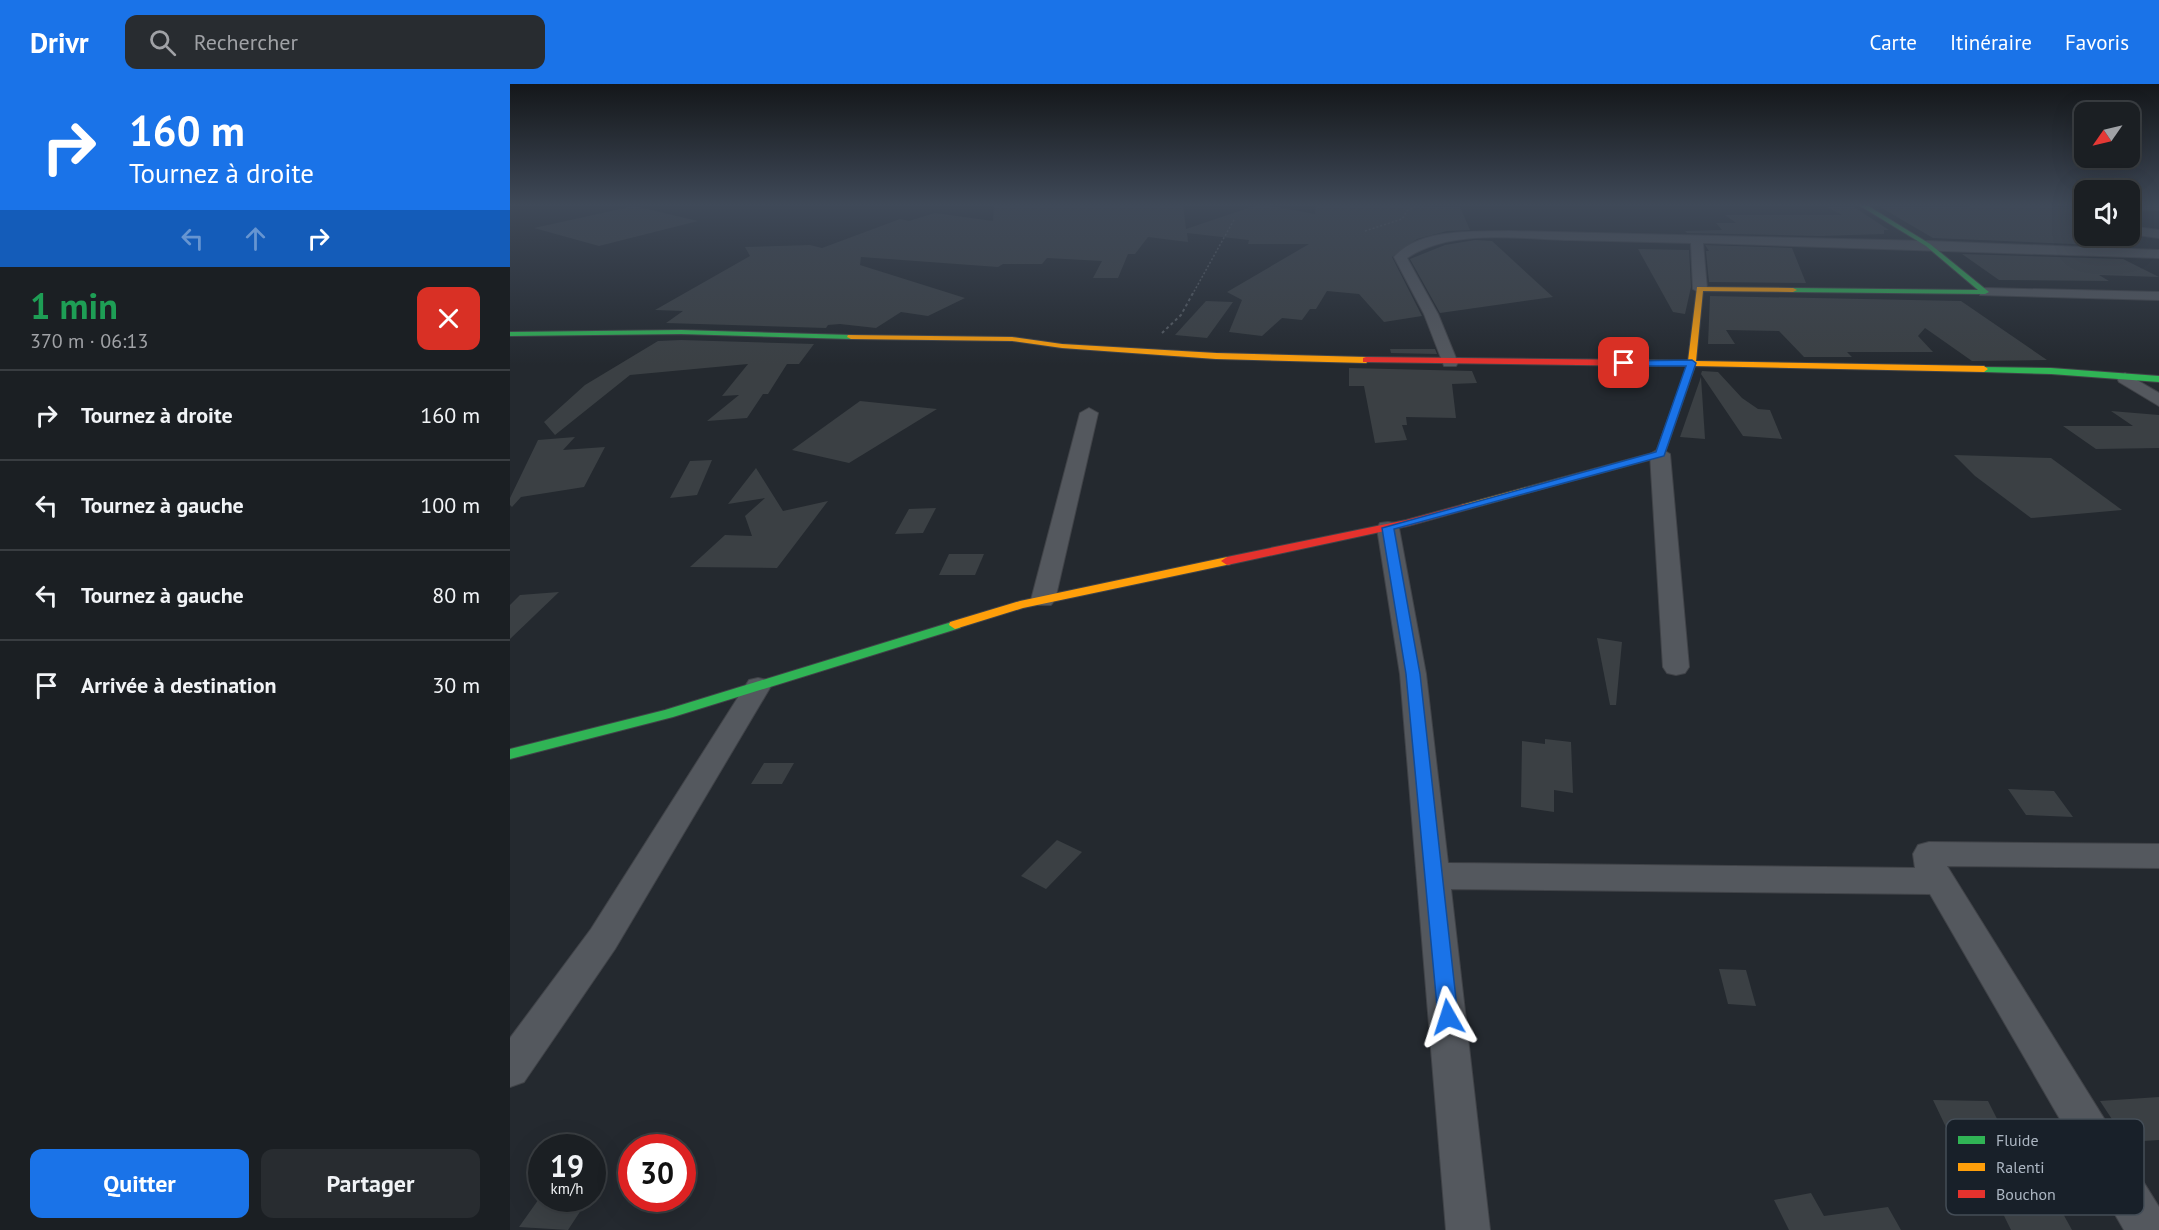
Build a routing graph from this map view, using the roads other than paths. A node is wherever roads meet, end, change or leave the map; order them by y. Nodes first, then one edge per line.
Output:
1 (1400, 257) edge
2 (1698, 257) edge
3 (1943, 257) edge
4 (1700, 289) junction
5 (1985, 292) junction
6 (2159, 296) edge
7 (510, 334) edge
8 (1450, 363) junction
9 (1692, 363) junction
10 (2125, 378) junction
11 (2159, 379) edge
12 (2159, 401) edge
13 (1089, 413) dead end
14 (1660, 454) junction
15 (1388, 528) junction
16 (1043, 600) junction
17 (1676, 667) dead end
18 (758, 686) junction
19 (510, 754) edge
20 (2159, 856) edge
21 (1433, 876) junction
22 (1941, 881) junction
23 (510, 1069) edge
24 (2082, 1119) edge
25 (2139, 1215) edge
26 (1468, 1230) edge
27 (2148, 1230) edge

1 - 8 street
2 - 4 street
3 - 5 street
4 - 5 street
4 - 9 street
5 - 6 street
7 - 8 street
8 - 9 street
9 - 10 street
9 - 14 street
10 - 11 street
10 - 12 street
13 - 16 street
14 - 15 street
14 - 17 street
15 - 16 street
15 - 21 street
16 - 18 street
18 - 19 street
18 - 23 street
20 - 22 street
21 - 22 street
21 - 26 street
22 - 24 street
25 - 27 street

